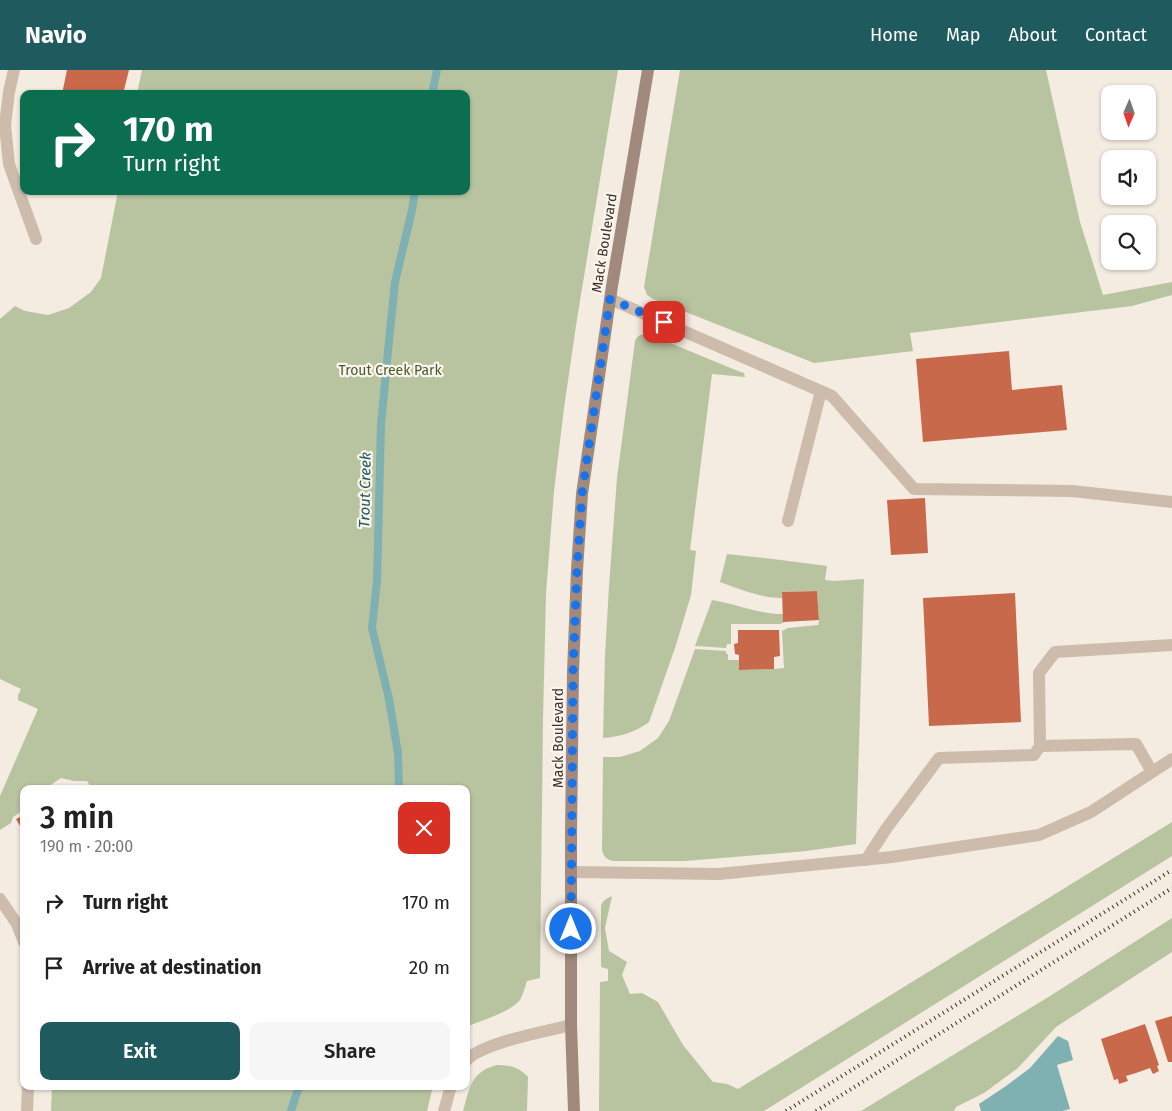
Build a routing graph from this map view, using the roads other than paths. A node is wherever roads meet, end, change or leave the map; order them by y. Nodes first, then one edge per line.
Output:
1 (14, 70) edge
2 (648, 70) edge
3 (20, 195) edge
4 (20, 195) edge
5 (36, 239) dead end
6 (610, 299) junction
7 (821, 391) junction
8 (1172, 502) edge
9 (788, 521) dead end
10 (1172, 645) edge
11 (1040, 746) junction
12 (1172, 759) edge
13 (1152, 772) junction
14 (866, 860) junction
15 (572, 872) junction
16 (0, 899) edge
17 (20, 932) edge
18 (571, 1025) junction
19 (470, 1057) edge
20 (28, 1090) edge
21 (450, 1090) edge
22 (27, 1111) edge
23 (444, 1111) edge
24 (574, 1111) edge

1 - 3 street
2 - 6 main road, Mack Boulevard
4 - 5 street
6 - 7 street
6 - 15 main road, Mack Boulevard
7 - 8 street
7 - 9 street
10 - 11 street
11 - 13 street
11 - 14 street
12 - 13 street
13 - 14 street
14 - 15 street
15 - 18 main road, Mack Boulevard
16 - 17 street
18 - 19 street
18 - 24 main road, Mack Boulevard
20 - 22 street
21 - 23 street

